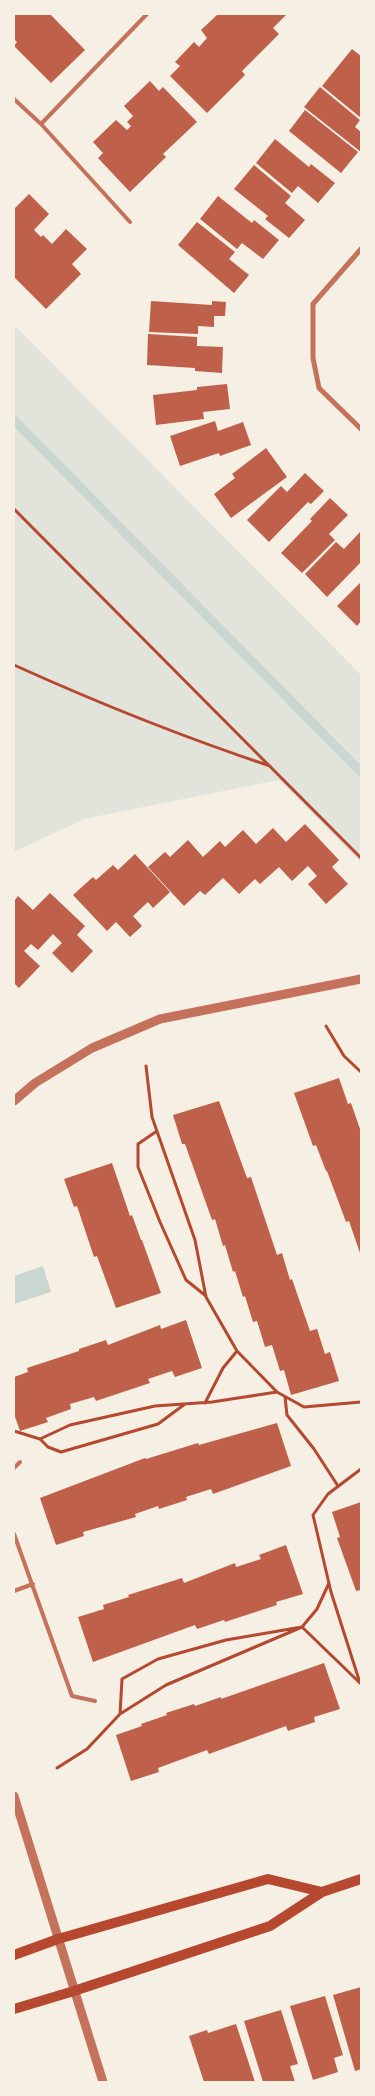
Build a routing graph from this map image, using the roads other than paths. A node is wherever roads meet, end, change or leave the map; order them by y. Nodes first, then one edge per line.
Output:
1 (147, 14) edge
2 (14, 99) edge
3 (41, 124) junction
4 (130, 222) dead end
5 (361, 249) edge
6 (361, 429) edge
7 (361, 979) edge
8 (14, 1101) edge
9 (20, 1462) dead end
10 (14, 1468) edge
11 (14, 1534) edge
12 (33, 1584) junction
13 (14, 1591) edge
14 (95, 1701) dead end
15 (14, 1796) edge
16 (361, 1879) edge
17 (322, 1892) junction
18 (58, 1939) junction
19 (14, 1955) edge
20 (74, 1991) junction
21 (14, 2009) edge
22 (103, 2082) edge

1 - 3 lane
2 - 3 lane
3 - 4 lane
5 - 6 street
7 - 8 street
9 - 10 lane
11 - 12 lane
12 - 13 lane
12 - 14 lane
15 - 18 street
16 - 17 main road
17 - 18 main road
17 - 20 main road
18 - 19 main road
18 - 20 street
20 - 21 main road
20 - 22 street

